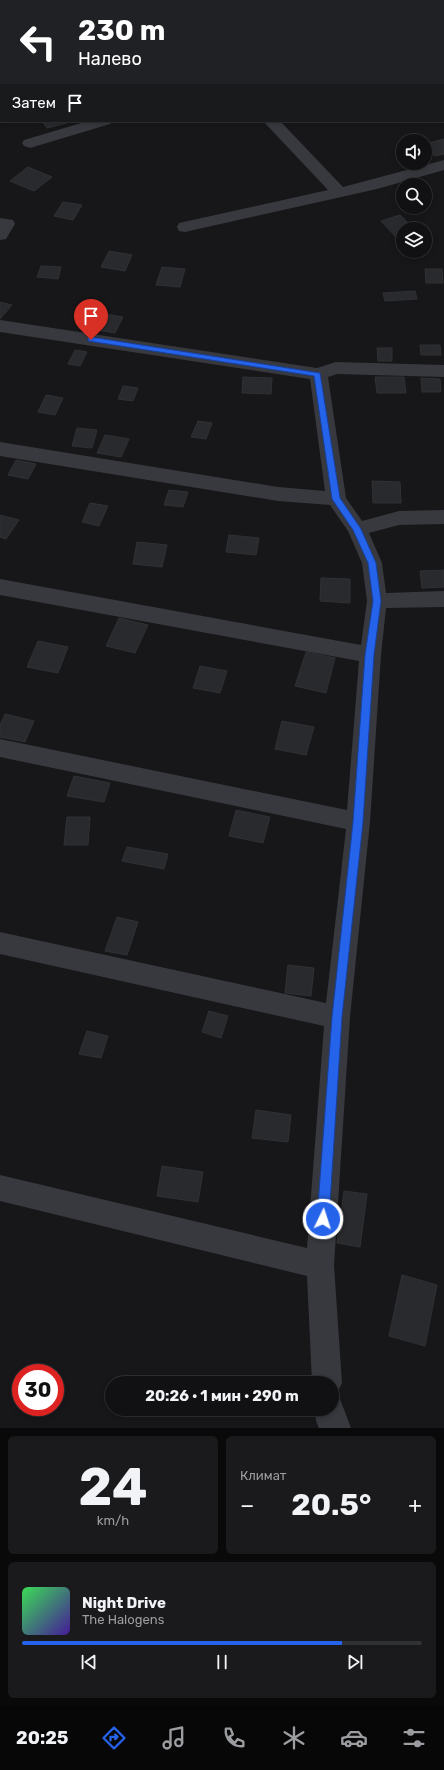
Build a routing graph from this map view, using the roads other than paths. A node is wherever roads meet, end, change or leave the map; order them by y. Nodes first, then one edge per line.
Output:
1 (102, 122) edge
2 (272, 122) edge
3 (30, 143) dead end
4 (444, 165) edge
5 (339, 192) junction
6 (0, 222) edge
7 (185, 227) dead end
8 (0, 235) edge
9 (0, 326) edge
10 (444, 371) edge
11 (318, 374) junction
12 (0, 449) edge
13 (336, 499) junction
14 (444, 517) edge
15 (357, 529) junction
16 (0, 587) edge
17 (444, 599) edge
18 (377, 601) junction
19 (370, 655) junction
20 (0, 748) edge
21 (358, 822) junction
22 (0, 943) edge
23 (337, 1017) junction
24 (0, 1188) edge
25 (320, 1265) junction
26 (327, 1376) edge
27 (331, 1416) edge
28 (336, 1428) edge

1 - 3 street
2 - 5 street
4 - 5 street
5 - 7 street
6 - 8 street
9 - 11 street
10 - 11 street
11 - 13 street
12 - 13 street
13 - 15 street
14 - 15 street
15 - 18 street
16 - 19 street
17 - 18 street
18 - 19 street
19 - 21 street
20 - 21 street
21 - 23 street
22 - 23 street
23 - 25 street
24 - 25 street
25 - 26 street
27 - 28 street

